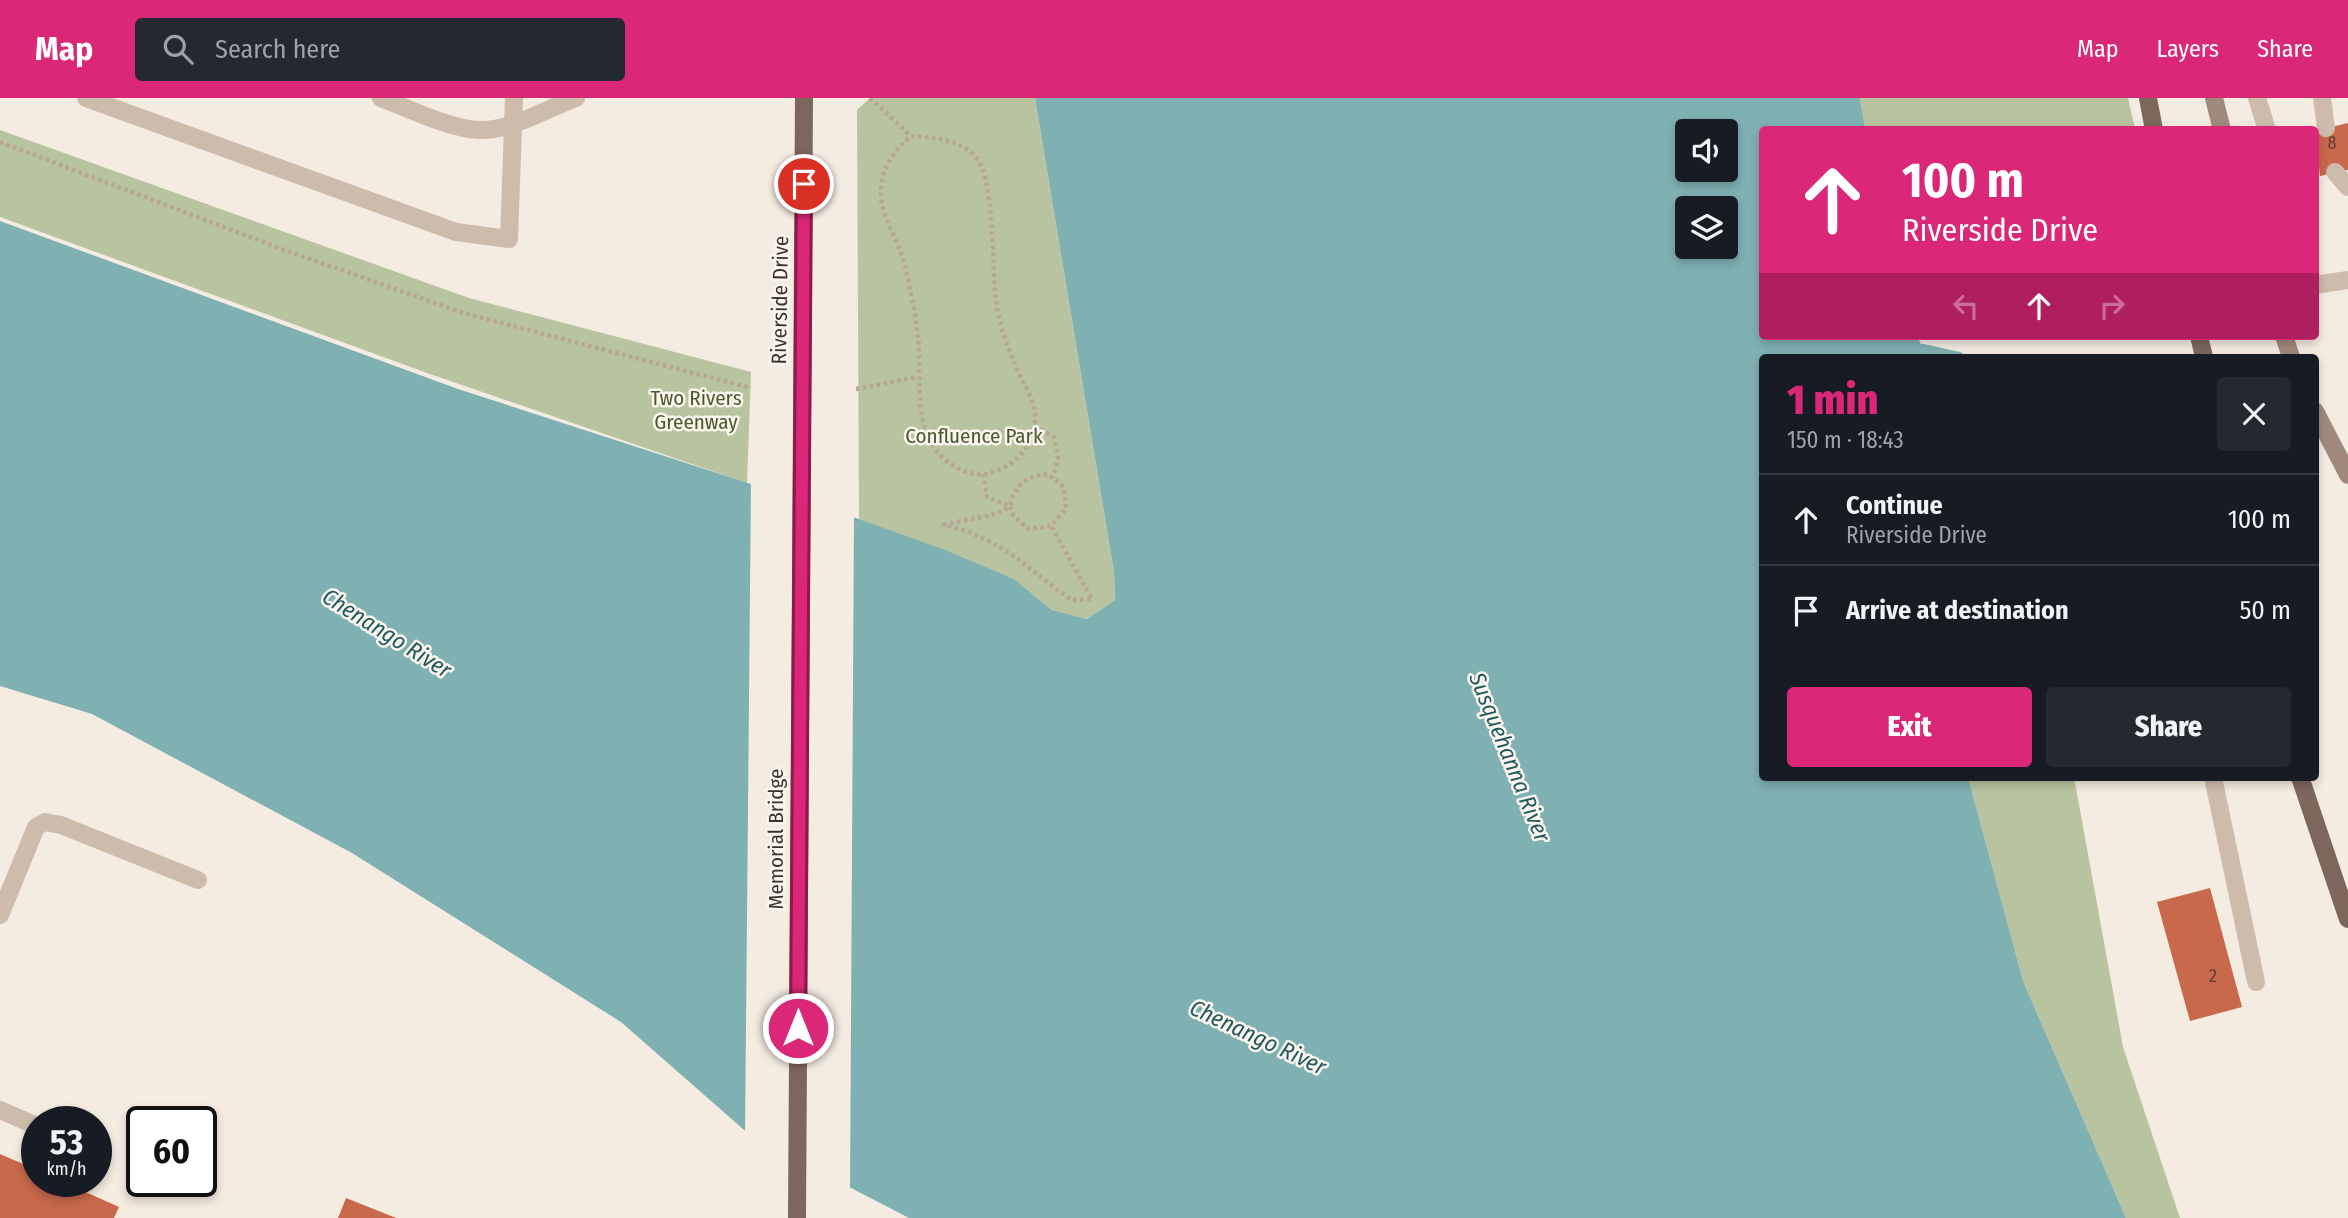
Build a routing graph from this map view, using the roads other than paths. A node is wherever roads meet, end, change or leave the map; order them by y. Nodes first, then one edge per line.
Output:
1 (86, 98) edge
2 (381, 98) edge
3 (514, 98) edge
4 (576, 98) edge
5 (804, 98) edge
6 (2148, 98) edge
7 (2214, 98) edge
8 (2257, 98) edge
9 (2322, 98) edge
10 (515, 122) junction
11 (2153, 126) edge
12 (2221, 126) edge
13 (2266, 126) edge
14 (2326, 128) dead end
15 (2335, 172) dead end
16 (2348, 187) edge
17 (2348, 280) edge
18 (2319, 284) edge
19 (2319, 419) edge
20 (801, 460) joint
21 (2348, 475) edge
22 (2214, 781) edge
23 (2301, 781) edge
24 (198, 880) dead end
25 (0, 915) edge
26 (2348, 919) edge
27 (2256, 982) dead end
28 (0, 1110) edge
29 (21, 1119) edge
30 (797, 1218) edge

1 - 10 lane
2 - 10 lane
3 - 10 lane
4 - 10 lane
5 - 20 main road, Riverside Drive
6 - 11 main road
7 - 12 street
8 - 13 lane
9 - 14 lane
15 - 16 lane
17 - 18 lane
19 - 21 street
20 - 30 main road, Memorial Bridge
22 - 27 lane
23 - 26 main road
24 - 25 lane
28 - 29 lane

